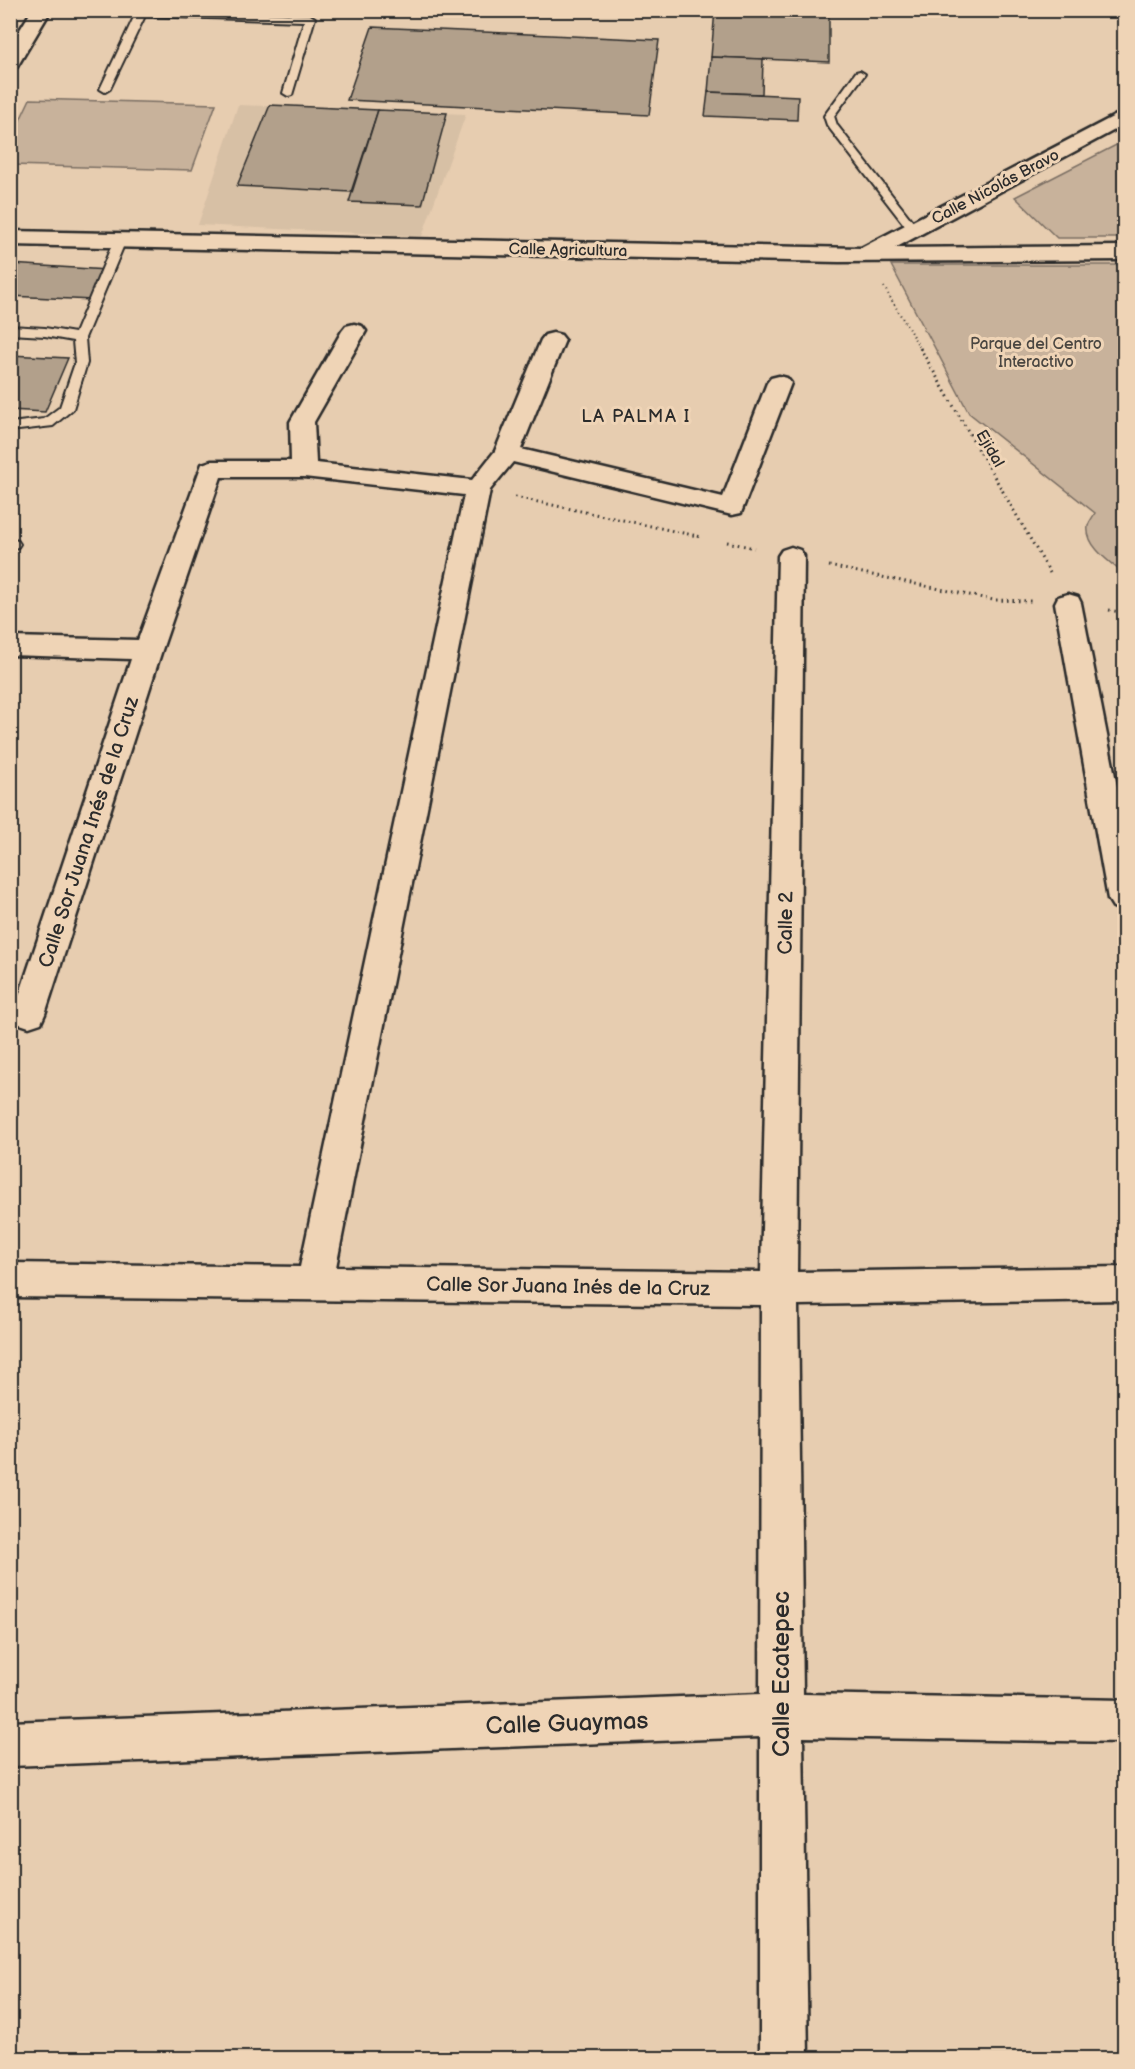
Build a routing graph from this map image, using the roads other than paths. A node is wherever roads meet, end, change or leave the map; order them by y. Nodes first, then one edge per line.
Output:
1 (42, 10) edge
2 (70, 10) edge
3 (141, 13) junction
4 (10, 63) edge
5 (860, 74) dead end
6 (105, 89) dead end
7 (288, 93) dead end
8 (1125, 117) edge
9 (938, 216) junction
10 (913, 229) junction
11 (10, 237) edge
12 (120, 240) junction
13 (1125, 253) edge
14 (998, 254) junction
15 (865, 255) junction
16 (10, 330) edge
17 (354, 331) dead end
18 (79, 338) junction
19 (553, 340) dead end
20 (779, 383) dead end
21 (10, 427) edge
22 (507, 453) junction
23 (304, 469) junction
24 (478, 489) junction
25 (791, 556) dead end
26 (1068, 603) road end
27 (10, 646) edge
28 (148, 650) junction
29 (1125, 899) edge
30 (28, 1014) dead end
31 (10, 1280) edge
32 (315, 1282) junction
33 (1125, 1283) edge
34 (778, 1289) junction
35 (782, 1715) junction
36 (1125, 1721) edge
37 (10, 1744) edge
38 (784, 2058) edge

1 - 4 street
2 - 3 lane
3 - 6 lane
3 - 7 lane
5 - 10 lane
8 - 9 street, Calle Nicolás Bravo
9 - 10 street, Calle Nicolás Bravo
9 - 14 street
10 - 15 street, Calle Nicolás Bravo
11 - 12 street, Calle Agricultura
12 - 15 street, Calle Agricultura
12 - 18 lane
13 - 14 street, Calle Agricultura
14 - 15 street, Calle Agricultura
16 - 18 lane
17 - 23 street
18 - 21 lane
19 - 22 street
20 - 22 street
22 - 24 street
23 - 24 street, Calle Sor Juana Inés de la Cruz
23 - 28 street, Calle Sor Juana Inés de la Cruz
24 - 32 street
25 - 34 street, Calle 2
26 - 29 street
27 - 28 street
28 - 30 street, Calle Sor Juana Inés de la Cruz
31 - 32 street, Calle Sor Juana Inés de la Cruz
32 - 34 street, Calle Sor Juana Inés de la Cruz
33 - 34 street, Calle Sor Juana Inés de la Cruz
34 - 35 street, Calle Ecatepec
35 - 36 street, Calle Guaymas
35 - 37 street, Calle Guaymas
35 - 38 street, Calle Ecatepec

